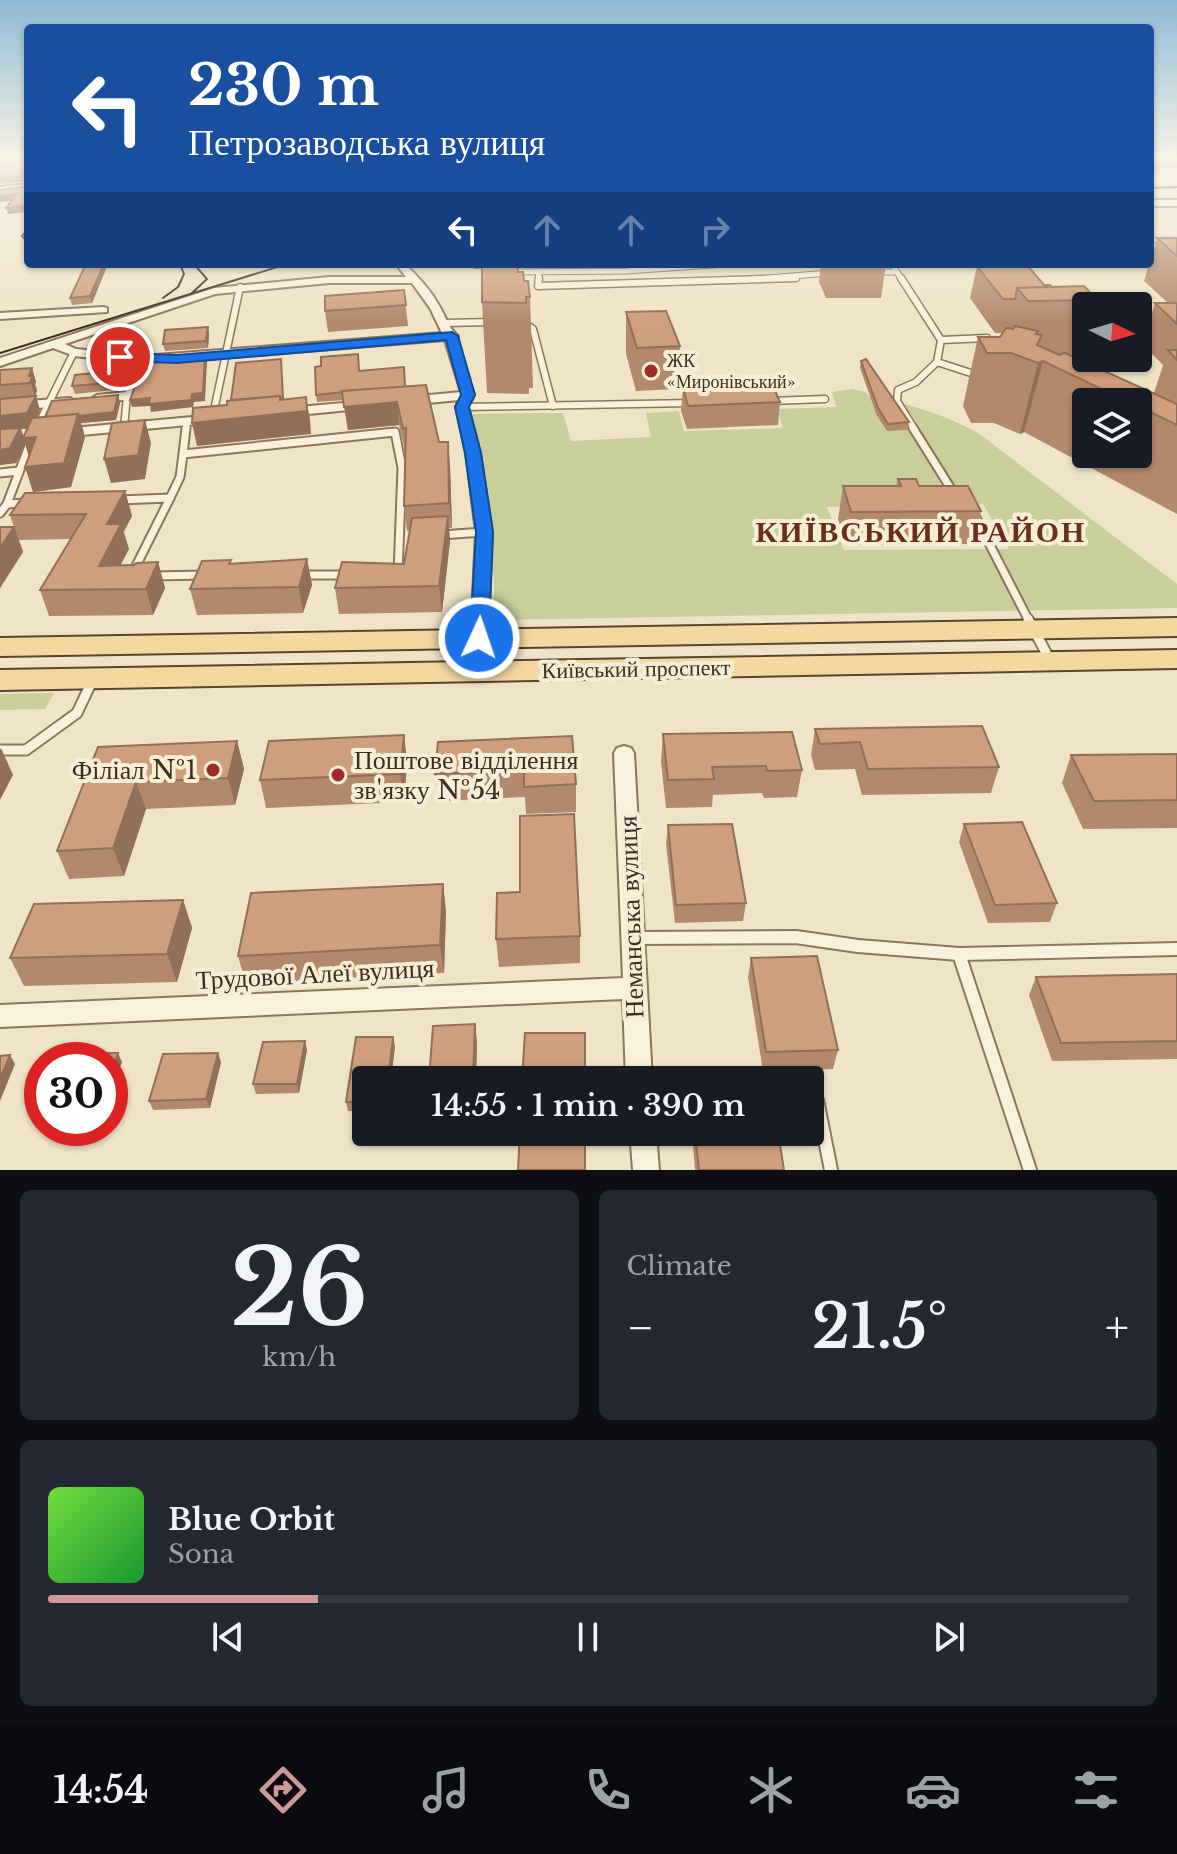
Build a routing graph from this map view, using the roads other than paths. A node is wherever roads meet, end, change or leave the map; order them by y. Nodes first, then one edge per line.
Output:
1 (1154, 246) edge
2 (1177, 246) edge
3 (403, 268) edge
4 (513, 268) edge
5 (669, 268) edge
6 (894, 268) edge
7 (539, 272) junction
8 (897, 272) junction
9 (836, 273) dead end
10 (867, 273) dead end
11 (417, 280) junction
12 (240, 287) junction
13 (103, 310) dead end
14 (0, 316) edge
15 (504, 321) edge
16 (519, 321) edge
17 (444, 323) junction
18 (452, 336) junction
19 (1002, 338) edge
20 (941, 340) junction
21 (56, 345) junction
22 (74, 352) junction
23 (225, 356) junction
24 (143, 360) junction
25 (0, 362) edge
26 (937, 362) junction
27 (985, 378) edge
28 (127, 396) junction
29 (825, 399) dead end
30 (465, 401) junction
31 (765, 401) edge
32 (391, 402) edge
33 (49, 403) junction
34 (705, 403) edge
35 (376, 404) edge
36 (553, 406) junction
37 (0, 407) edge
38 (270, 414) edge
39 (219, 418) joint
40 (187, 421) junction
41 (124, 427) junction
42 (28, 436) junction
43 (183, 454) junction
44 (19, 471) junction
45 (0, 473) edge
46 (170, 498) junction
47 (110, 500) edge
48 (36, 503) edge
49 (960, 503) edge
50 (7, 504) junction
51 (969, 507) edge
52 (0, 513) edge
53 (484, 532) junction
54 (427, 536) edge
55 (413, 537) edge
56 (399, 538) junction
57 (212, 575) edge
58 (289, 575) edge
59 (367, 575) edge
60 (382, 575) edge
61 (1177, 627) edge
62 (1035, 630) junction
63 (479, 638) junction
64 (0, 647) edge
65 (1177, 659) edge
66 (1050, 661) junction
67 (93, 679) junction
68 (0, 680) edge
69 (0, 750) edge
70 (624, 753) dead end
71 (631, 938) junction
72 (1177, 949) edge
73 (959, 954) junction
74 (633, 988) junction
75 (0, 1016) edge
76 (638, 1066) edge
77 (824, 1135) edge
78 (644, 1146) edge
79 (646, 1170) edge
80 (831, 1170) edge
81 (1030, 1170) edge

1 - 2 lane
3 - 11 street
4 - 7 lane
5 - 7 lane
6 - 8 lane
7 - 9 lane
8 - 10 lane
8 - 20 lane
11 - 12 street
11 - 17 street
12 - 21 street
12 - 23 lane
13 - 14 street
15 - 17 lane
16 - 36 lane
17 - 18 street
18 - 23 street
18 - 30 street
19 - 20 lane
20 - 26 lane
21 - 22 street
21 - 25 street
22 - 24 street
22 - 33 lane
23 - 24 street
23 - 39 lane
24 - 28 lane
26 - 27 lane
26 - 49 lane
28 - 33 street
28 - 41 lane
29 - 31 lane
30 - 32 street
30 - 36 lane
30 - 53 street
33 - 37 street
33 - 42 lane
34 - 36 lane
35 - 38 street
39 - 40 street
40 - 41 street
40 - 43 lane
41 - 42 street
42 - 44 lane
43 - 46 lane
43 - 56 lane
44 - 45 lane
44 - 50 lane
46 - 47 lane
46 - 57 lane
48 - 50 lane
50 - 52 lane
51 - 62 lane
53 - 54 lane
53 - 63 street
55 - 56 lane
56 - 60 lane
58 - 59 lane
61 - 62 main road, Київський проспект
62 - 63 main road, Київський проспект
62 - 66 lane
63 - 64 main road, Київський проспект
65 - 66 main road, Київський проспект
66 - 67 main road, Київський проспект
67 - 68 main road, Київський проспект
67 - 69 lane
70 - 71 street, Неманська вулиця
71 - 73 lane
71 - 74 street, Неманська вулиця
72 - 73 lane
73 - 81 lane
74 - 75 street, Трудової Алеї вулиця
74 - 76 street, Неманська вулиця
77 - 80 lane
78 - 79 street

